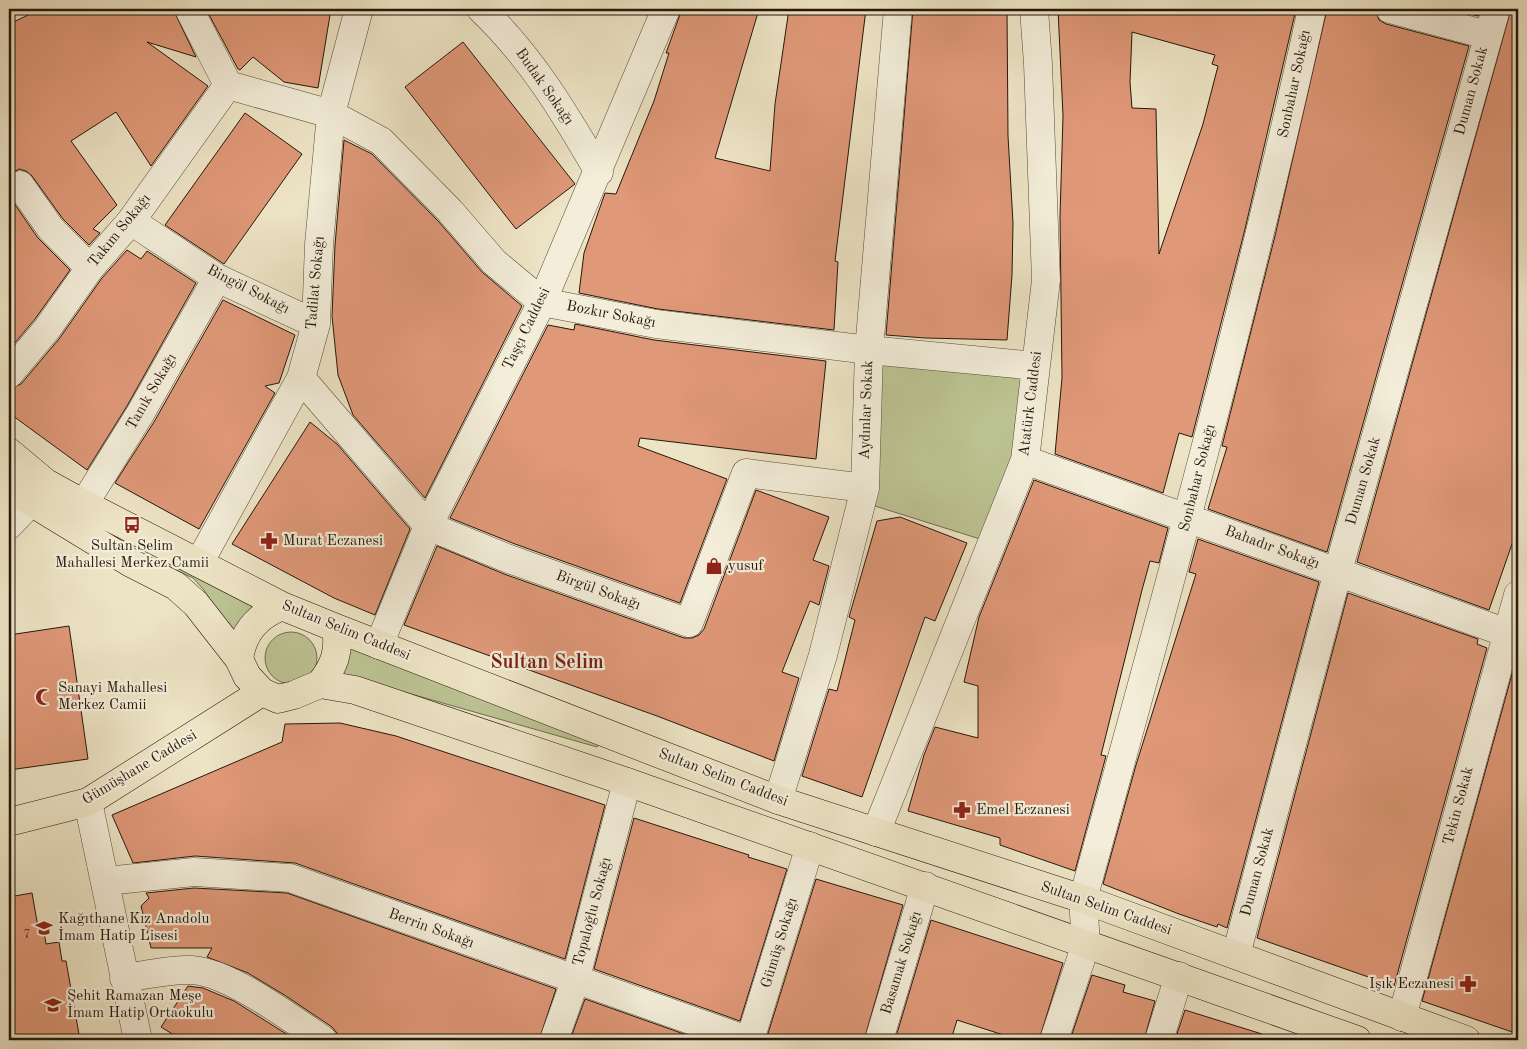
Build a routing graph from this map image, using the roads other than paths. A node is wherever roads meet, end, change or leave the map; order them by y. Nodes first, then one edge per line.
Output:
1 (189, 9) edge
2 (358, 9) edge
3 (481, 9) edge
4 (666, 9) edge
5 (898, 9) edge
6 (1034, 9) edge
7 (1312, 9) edge
8 (1390, 9) edge
9 (1496, 9) edge
10 (1487, 35) junction
11 (228, 85) junction
12 (331, 114) junction
13 (599, 172) junction
14 (20, 185) dead end
15 (131, 221) junction
16 (90, 268) junction
17 (217, 278) junction
18 (542, 302) junction
19 (316, 324) junction
20 (869, 350) junction
21 (1036, 366) junction
22 (9, 374) edge
23 (301, 378) junction
24 (9, 452) edge
25 (1025, 460) junction
26 (9, 483) edge
27 (865, 488) junction
28 (39, 492) junction
29 (84, 504) junction
30 (1188, 518) junction
31 (9, 525) edge
32 (428, 526) junction
33 (199, 563) junction
34 (1338, 571) junction
35 (1518, 595) edge
36 (282, 606) junction
37 (336, 628) junction
38 (1512, 635) edge
39 (379, 645) junction
40 (239, 659) junction
41 (320, 684) junction
42 (262, 692) junction
43 (627, 782) junction
44 (778, 800) junction
45 (88, 802) junction
46 (822, 815) junction
47 (9, 822) edge
48 (876, 832) junction
49 (810, 846) junction
50 (106, 881) junction
51 (925, 886) junction
52 (1083, 899) junction
53 (1086, 944) junction
54 (1236, 955) junction
55 (1179, 976) junction
56 (124, 978) junction
57 (575, 981) junction
58 (1368, 1005) junction
59 (1399, 1029) edge
60 (138, 1040) edge
61 (323, 1040) edge
62 (554, 1040) edge
63 (748, 1040) edge
64 (879, 1040) edge
65 (1054, 1040) edge
66 (1159, 1040) edge
67 (1357, 1040) edge
68 (1466, 1040) edge

1 - 11 street
2 - 12 street, Tadilat Sokağı
3 - 13 street, Budak Sokağı
4 - 13 street, Taşçı Caddesi
5 - 20 street, Aydınlar Sokak
6 - 21 street, Atatürk Caddesi
7 - 30 street, Sonbahar Sokağı
8 - 10 street
9 - 10 street, Duman Sokak
10 - 34 street, Duman Sokak
11 - 12 street, Bozkır Sokağı
11 - 15 street, Takım Sokağı
12 - 18 street, Bozkır Sokağı
12 - 19 street, Tadilat Sokağı
13 - 18 street, Taşçı Caddesi
14 - 16 street
15 - 16 street, Takım Sokağı
15 - 17 street, Bingöl Sokağı
16 - 22 street, Takım Sokağı
17 - 19 street, Bingöl Sokağı
17 - 29 street, Tanık Sokağı
18 - 20 street, Bozkır Sokağı
18 - 32 street, Taşçı Caddesi
19 - 23 street, Tadilat Sokağı
20 - 21 street, Bozkır Sokağı
20 - 27 street, Aydınlar Sokak
21 - 25 street, Atatürk Caddesi
23 - 32 street, Birgül Sokağı
23 - 33 street, Tadilat Sokağı
24 - 28 main road, Sultan Selim Caddesi
25 - 30 street, Bahadır Sokağı
25 - 48 street, Atatürk Caddesi
26 - 28 main road, Sultan Selim Caddesi
27 - 32 street, Birgül Sokağı
27 - 44 street, Aydınlar Sokak
28 - 29 main road, Sultan Selim Caddesi
28 - 31 street
28 - 40 main road, Sultan Selim Caddesi
29 - 33 main road, Sultan Selim Caddesi
30 - 34 street, Bahadır Sokağı
30 - 52 street, Sonbahar Sokağı
32 - 39 street, Taşçı Caddesi
33 - 36 main road, Sultan Selim Caddesi
34 - 38 street, Bahadır Sokağı
34 - 54 street, Duman Sokak
35 - 38 street, Tekin Sokak
36 - 37 main road, Sultan Selim Caddesi
36 - 40 main road
37 - 39 main road, Sultan Selim Caddesi
37 - 41 main road
38 - 59 street, Tekin Sokak
39 - 44 main road, Sultan Selim Caddesi
40 - 42 main road, Sultan Selim Caddesi
41 - 42 main road
41 - 43 main road
42 - 45 main road, Gümüşhane Caddesi
43 - 49 main road
43 - 57 street, Topaloğlu Sokağı
44 - 46 main road, Sultan Selim Caddesi
45 - 47 main road, Gümüşhane Caddesi
45 - 50 street
46 - 48 main road, Sultan Selim Caddesi
46 - 49 main road
48 - 52 main road, Sultan Selim Caddesi
49 - 51 main road
49 - 63 street, Gümüş Sokağı
50 - 56 street
50 - 57 street, Berrin Sokağı
51 - 53 main road
51 - 64 street, Basamak Sokağı
52 - 53 street, Sonbahar Sokağı
52 - 54 main road, Sultan Selim Caddesi
53 - 55 main road
53 - 65 street
54 - 58 main road, Sultan Selim Caddesi
55 - 66 street
55 - 67 main road
56 - 60 street
56 - 61 street
57 - 62 street, Topaloğlu Sokağı
57 - 63 street, Berrin Sokağı
58 - 59 main road, Sultan Selim Caddesi
58 - 67 main road
59 - 68 main road, Sultan Selim Caddesi

